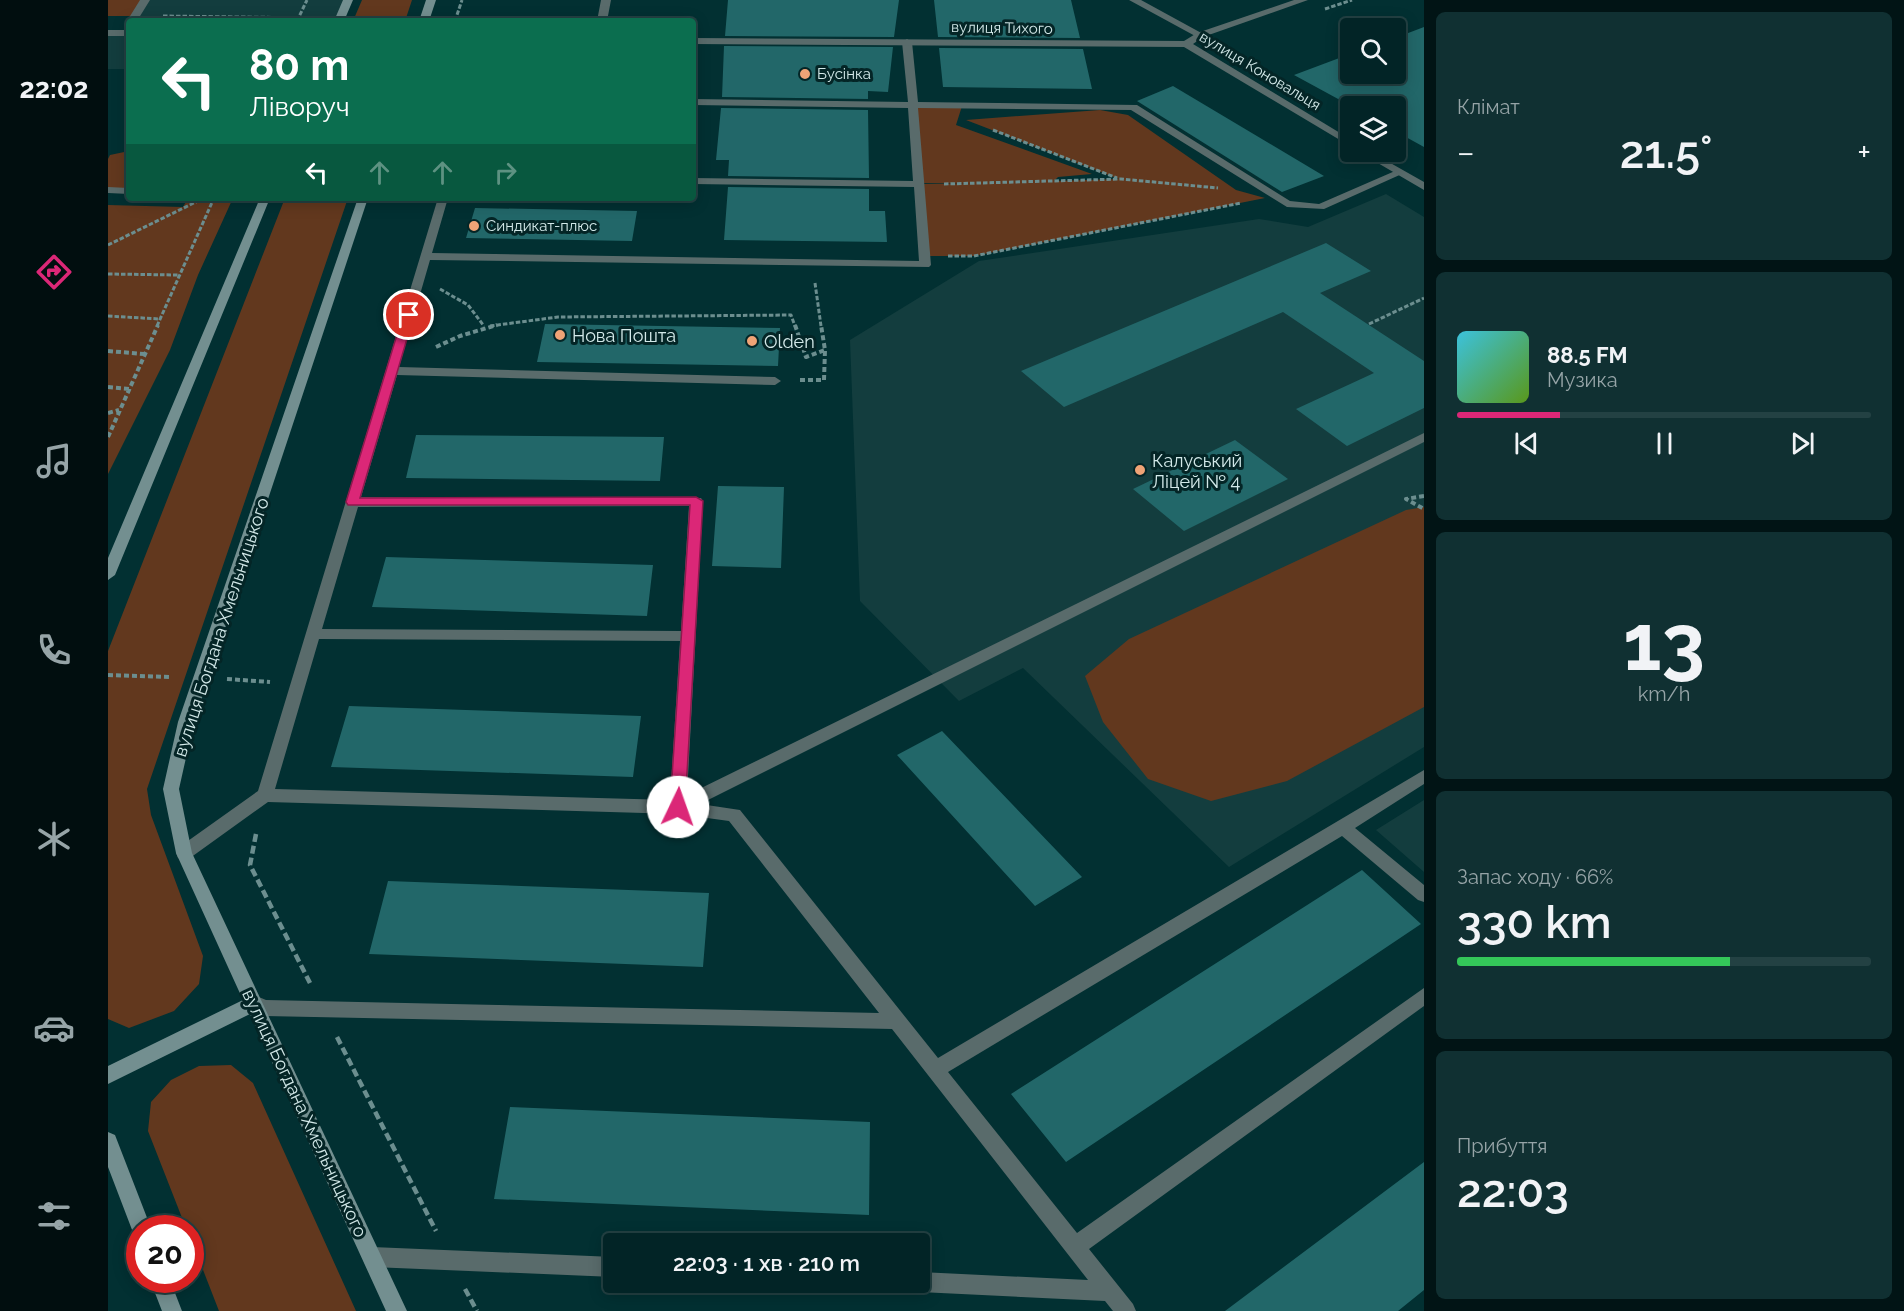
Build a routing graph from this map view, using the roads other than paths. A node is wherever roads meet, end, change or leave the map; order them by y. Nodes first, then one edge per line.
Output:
1 (145, 0) edge
2 (348, 0) edge
3 (430, 0) edge
4 (606, 0) edge
5 (1134, 0) edge
6 (1303, 0) edge
7 (134, 18) edge
8 (340, 18) edge
9 (425, 18) edge
10 (603, 18) edge
11 (126, 31) edge
12 (109, 35) edge
13 (1200, 35) junction
14 (696, 41) edge
15 (907, 42) junction
16 (1186, 44) junction
17 (696, 102) edge
18 (912, 105) junction
19 (1340, 137) edge
20 (1382, 162) edge
21 (1399, 172) junction
22 (696, 181) edge
23 (919, 184) junction
24 (1424, 188) edge
25 (108, 190) edge
26 (126, 190) edge
27 (264, 201) edge
28 (362, 201) edge
29 (442, 201) edge
30 (426, 256) junction
31 (392, 371) junction
32 (775, 381) road end
33 (1424, 436) edge
34 (352, 502) junction
35 (108, 575) edge
36 (313, 634) junction
37 (688, 636) junction
38 (1424, 776) edge
39 (265, 795) junction
40 (678, 807) junction
41 (1343, 827) junction
42 (184, 853) junction
43 (1424, 895) edge
44 (1424, 996) edge
45 (254, 1003) junction
46 (897, 1021) junction
47 (935, 1070) junction
48 (108, 1075) edge
49 (108, 1141) edge
50 (136, 1215) edge
51 (1076, 1247) junction
52 (372, 1257) junction
53 (603, 1267) edge
54 (930, 1282) edge
55 (1110, 1291) junction
56 (165, 1293) edge
57 (172, 1311) edge
58 (397, 1311) edge
59 (1126, 1311) edge

1 - 7 street
2 - 8 street
3 - 9 street
4 - 10 street
5 - 13 street
6 - 13 street
11 - 12 street
13 - 16 street
14 - 15 street, вулиця Тихого
15 - 16 street, вулиця Тихого
15 - 18 street
16 - 19 street, вулиця Коновальця
17 - 18 street
18 - 21 street
18 - 23 street
20 - 21 street
21 - 24 street
22 - 23 street
23 - 30 street
25 - 26 street
27 - 35 street
28 - 42 street, вулиця Богдана Хмельницького
29 - 30 street
30 - 31 street
31 - 32 street
31 - 34 street
33 - 40 street
34 - 36 street
34 - 37 street
36 - 37 street
36 - 39 street
37 - 40 street
38 - 41 street
39 - 40 street
39 - 42 street
40 - 46 street
41 - 43 street
41 - 47 street
42 - 45 street, вулиця Богдана Хмельницького
44 - 51 street
45 - 46 street
45 - 48 street
45 - 52 street, вулиця Богдана Хмельницького
46 - 47 street
47 - 51 street
49 - 50 street
51 - 55 street
52 - 53 street
52 - 58 street, вулиця Богдана Хмельницького
54 - 55 street
55 - 59 street
56 - 57 street

